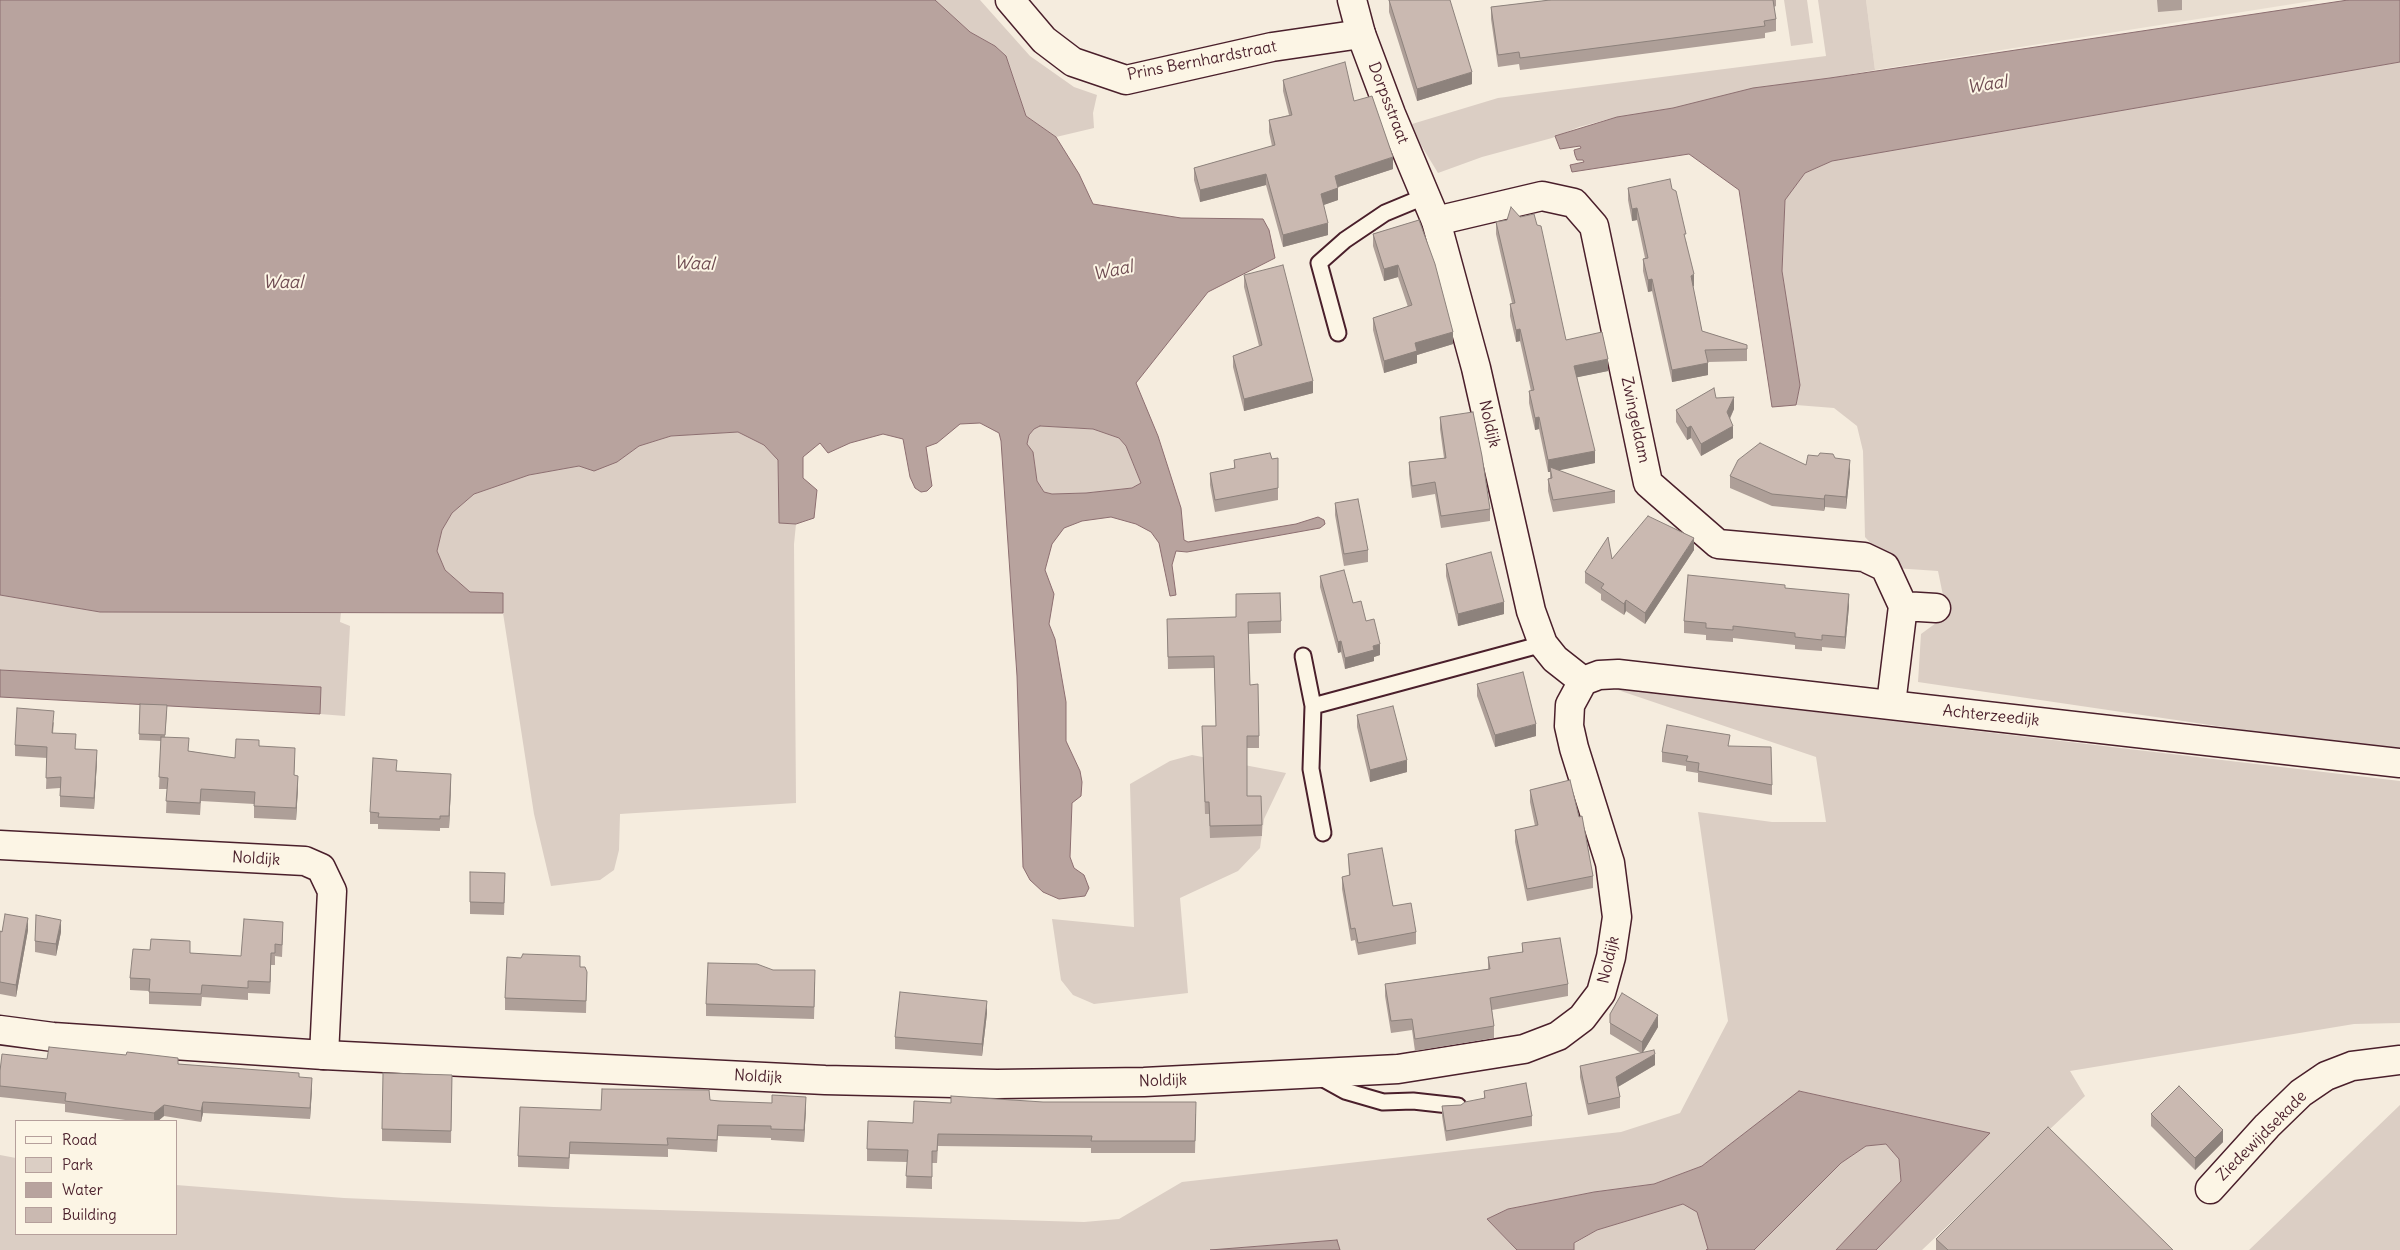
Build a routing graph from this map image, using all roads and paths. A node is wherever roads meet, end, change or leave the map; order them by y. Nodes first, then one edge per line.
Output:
1 (1010, 0) edge
2 (1352, 0) edge
3 (1361, 34) junction
4 (1428, 202) junction
5 (1338, 333) dead end
6 (1903, 606) junction
7 (1936, 608) dead end
8 (1543, 644) junction
9 (1303, 656) dead end
10 (1583, 681) junction
11 (1891, 704) junction
12 (1313, 706) junction
13 (2400, 763) edge
14 (1323, 833) dead end
15 (0, 845) edge
16 (0, 1030) edge
17 (324, 1055) junction
18 (2400, 1060) edge
19 (1315, 1074) junction
20 (1458, 1106) edge
21 (2210, 1188) dead end

1 - 3 street, Prins Bernhardstraat
2 - 3 street, Dorpsstraat
3 - 4 street, Dorpsstraat
4 - 5 lane
4 - 6 street, Zwingeldam
4 - 8 street, Noldijk
6 - 7 street
6 - 11 street
8 - 10 street, Noldijk
8 - 12 lane
9 - 12 lane
10 - 11 street, Achterzeedijk
10 - 19 street, Noldijk
11 - 13 street, Achterzeedijk
12 - 14 lane
15 - 17 street, Noldijk
16 - 17 street, Noldijk
17 - 19 street, Noldijk
18 - 21 street, Ziedewijdsekade
19 - 20 lane

